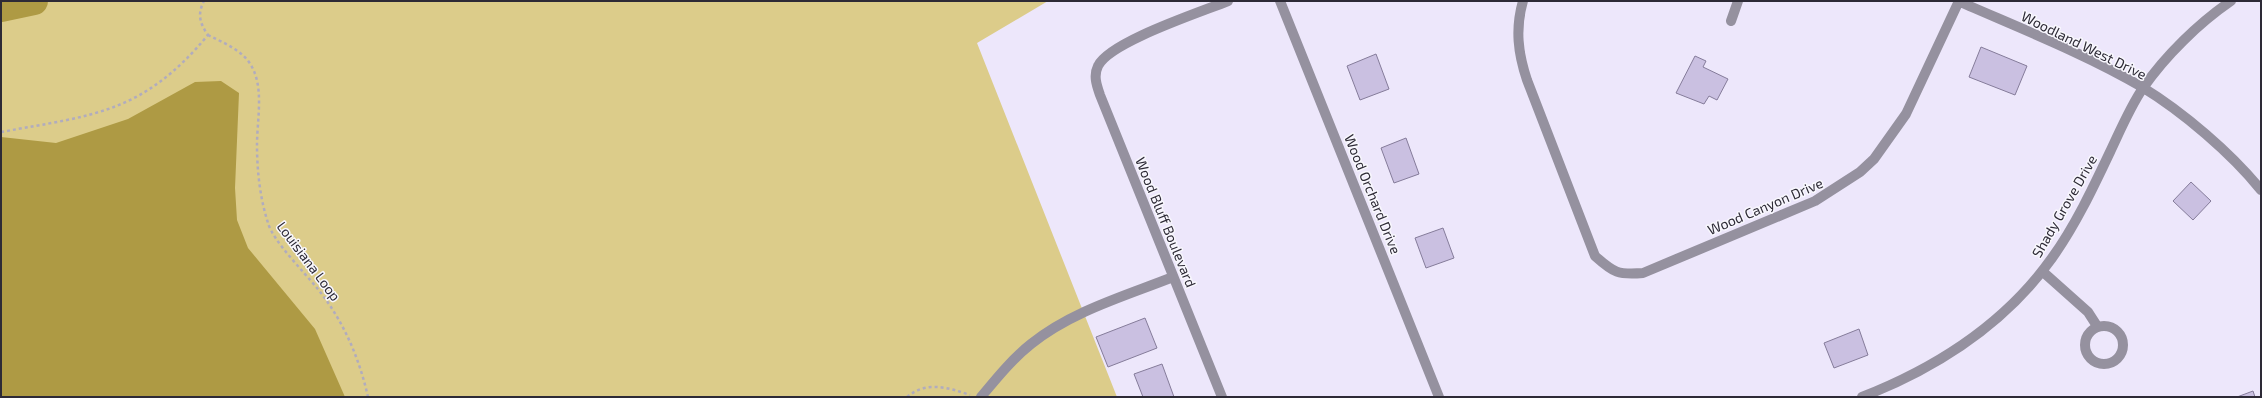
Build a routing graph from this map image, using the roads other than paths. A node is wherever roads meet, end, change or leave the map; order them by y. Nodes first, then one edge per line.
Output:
1 (1228, 1) edge
2 (1280, 1) edge
3 (1523, 1) edge
4 (1738, 1) edge
5 (1958, 1) edge
6 (2227, 2) edge
7 (1731, 21) dead end
8 (2143, 88) junction
9 (2261, 190) edge
10 (2042, 271) junction
11 (1173, 277) junction
12 (2097, 326) dead end
13 (981, 397) edge
14 (1222, 397) edge
15 (1439, 397) edge
16 (1862, 397) edge

1 - 11 street, Wood Bluff Boulevard
2 - 15 street, Wood Orchard Drive
3 - 5 street, Wood Canyon Drive
4 - 7 street
5 - 8 street, Woodland West Drive
6 - 8 street, Shady Grove Drive
8 - 9 street, Woodland West Drive
8 - 10 street, Shady Grove Drive
10 - 12 street
10 - 16 street, Shady Grove Drive
11 - 13 street
11 - 14 street, Wood Bluff Boulevard

